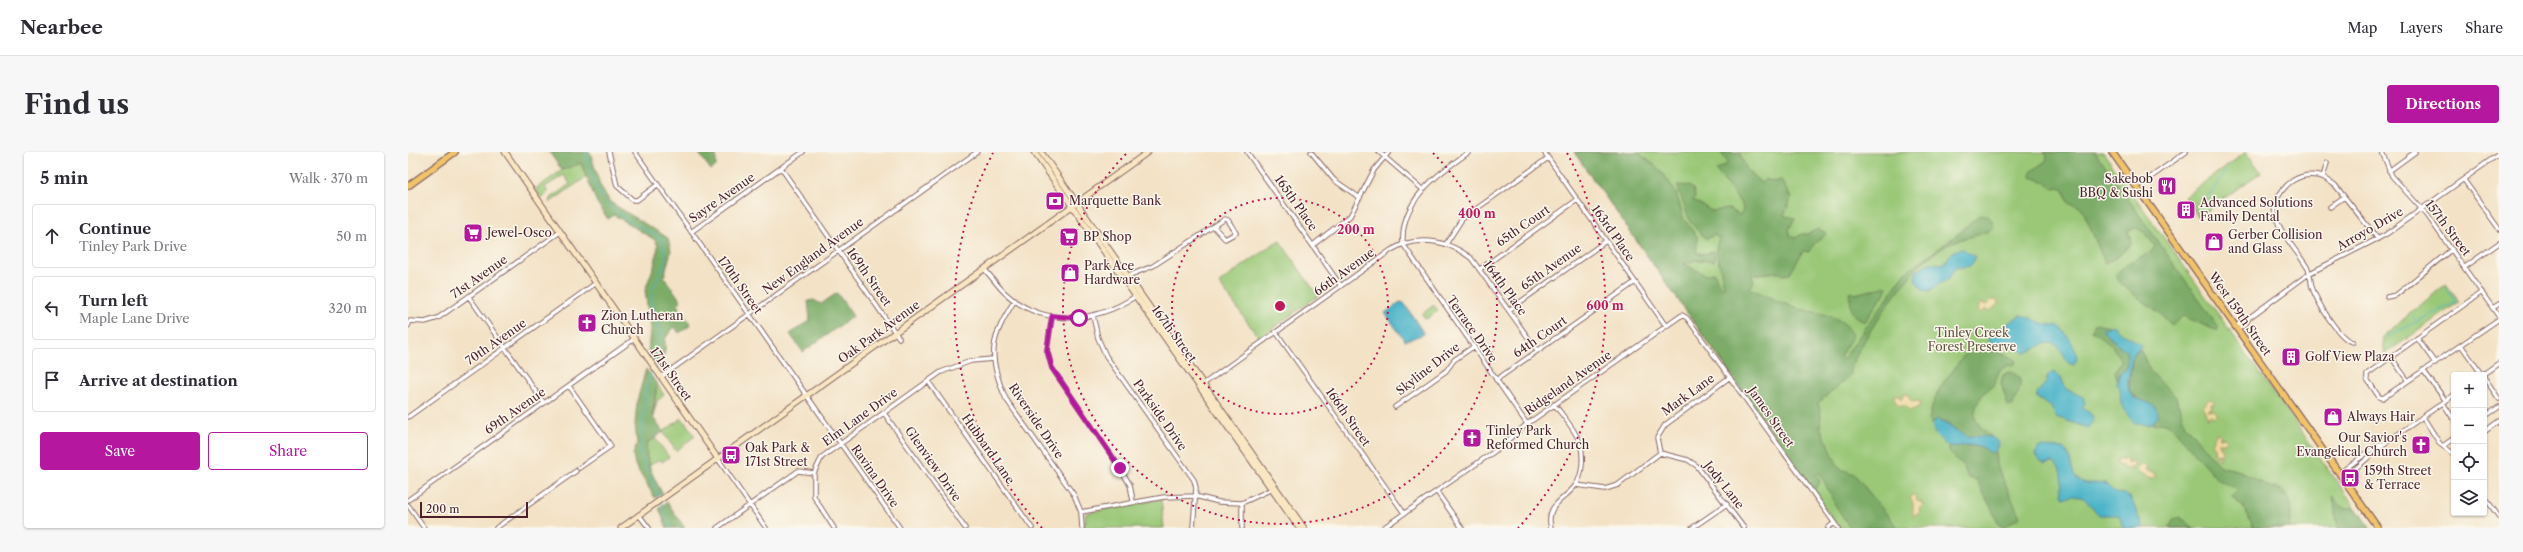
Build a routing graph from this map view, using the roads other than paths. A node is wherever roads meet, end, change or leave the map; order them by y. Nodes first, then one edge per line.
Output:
1 (455, 152) edge
2 (505, 152) edge
3 (609, 152) edge
4 (634, 152) edge
5 (803, 152) edge
6 (977, 152) edge
7 (1034, 152) edge
8 (1041, 152) edge
9 (1148, 152) edge
10 (1247, 152) edge
11 (1311, 152) edge
12 (1379, 152) edge
13 (1388, 152) edge
14 (1469, 152) edge
15 (1544, 152) edge
16 (2112, 152) edge
17 (2186, 152) edge
18 (2382, 152) edge
19 (2415, 152) edge
20 (2499, 154) edge
21 (1384, 156) junction
22 (1548, 158) junction
23 (2327, 163) dead end
24 (781, 168) junction
25 (2389, 171) junction
26 (2323, 177) junction
27 (2464, 180) junction
28 (657, 185) junction
29 (408, 186) edge
30 (2137, 187) junction
31 (1422, 189) junction
32 (2344, 197) junction
33 (1360, 198) junction
34 (1577, 200) junction
35 (1074, 204) junction
36 (2268, 204) dead end
37 (2274, 205) junction
38 (2330, 207) dead end
39 (2423, 209) junction
40 (2497, 224) edge
41 (1214, 227) junction
42 (2499, 229) edge
43 (560, 232) junction
44 (691, 232) junction
45 (2378, 239) junction
46 (1606, 241) junction
47 (2499, 243) edge
48 (1403, 244) junction
49 (1446, 244) junction
50 (1313, 245) junction
51 (2452, 249) junction
52 (838, 250) junction
53 (2465, 267) junction
54 (984, 269) junction
55 (1480, 269) junction
56 (2310, 273) junction
57 (1128, 276) junction
58 (1635, 282) junction
59 (596, 283) junction
60 (1342, 286) junction
61 (2482, 292) junction
62 (1141, 294) junction
63 (469, 297) junction
64 (1135, 297) junction
65 (2387, 297) dead end
66 (1015, 300) junction
67 (2499, 304) edge
68 (2493, 308) junction
69 (1509, 310) junction
70 (748, 314) junction
71 (1052, 316) junction
72 (1093, 316) junction
73 (1687, 318) joint
74 (2499, 318) edge
75 (409, 320) edge
76 (408, 326) edge
77 (1666, 326) junction
78 (2236, 328) junction
79 (895, 332) junction
80 (1276, 332) junction
81 (899, 338) dead end
82 (2417, 338) junction
83 (634, 339) junction
84 (2353, 342) dead end
85 (2461, 345) junction
86 (504, 347) junction
87 (1473, 347) junction
88 (1537, 350) junction
89 (2391, 357) junction
90 (993, 359) junction
91 (2435, 363) junction
92 (2499, 363) edge
93 (2424, 370) junction
94 (2480, 372) edge
95 (2487, 373) edge
96 (661, 377) junction
97 (1730, 377) junction
98 (1496, 380) junction
99 (928, 381) junction
100 (2408, 381) junction
101 (2487, 382) edge
102 (568, 386) junction
103 (1202, 386) junction
104 (806, 396) junction
105 (2451, 397) edge
106 (2499, 399) edge
107 (2444, 402) junction
108 (544, 403) junction
109 (1554, 404) junction
110 (1395, 407) dead end
111 (2499, 407) edge
112 (884, 413) junction
113 (2451, 415) edge
114 (2487, 415) edge
115 (408, 417) edge
116 (2423, 417) junction
117 (2499, 421) edge
118 (1527, 424) junction
119 (2487, 430) edge
120 (2451, 440) edge
121 (840, 443) junction
122 (2443, 446) junction
123 (2451, 452) edge
124 (1660, 453) junction
125 (718, 459) junction
126 (580, 468) dead end
127 (576, 471) dead end
128 (814, 473) junction
129 (2341, 475) junction
130 (1576, 485) junction
131 (1273, 488) junction
132 (1437, 492) junction
133 (1195, 496) junction
134 (408, 500) edge
135 (2487, 500) edge
136 (1133, 501) junction
137 (1242, 503) junction
138 (1727, 504) junction
139 (408, 505) edge
140 (750, 505) junction
141 (1081, 512) junction
142 (1404, 514) junction
143 (639, 515) junction
144 (2499, 517) edge
145 (1834, 524) junction
146 (424, 528) edge
147 (496, 528) edge
148 (621, 528) edge
149 (649, 528) edge
150 (717, 528) edge
151 (766, 528) edge
152 (834, 528) edge
153 (900, 528) edge
154 (965, 528) edge
155 (1032, 528) edge
156 (1082, 528) edge
157 (1193, 528) edge
158 (1242, 528) edge
159 (1299, 528) edge
160 (1304, 528) edge
161 (1383, 528) edge
162 (1462, 528) edge
163 (1551, 528) edge
164 (1692, 528) edge
165 (1744, 528) edge
166 (1828, 528) edge
167 (1838, 528) edge
168 (2378, 528) edge

1 - 29 main road
2 - 43 street, 171st Street
3 - 28 street
4 - 28 street, 170th Street
5 - 24 street, Sayre Avenue
6 - 52 street, New England Avenue
7 - 35 street, 167th Street
8 - 35 street, 167th Street
9 - 35 street, Oak Park Avenue
10 - 50 street, 165th Place
11 - 33 street
12 - 21 street
13 - 21 street
14 - 31 street
15 - 22 street, 163rd Place
16 - 30 main road, West 159th Street
17 - 30 street
18 - 25 street, 157th Street
19 - 25 street
20 - 27 street, Arroyo Drive
21 - 31 street
21 - 33 street
22 - 34 street, 163rd Place
22 - 49 street
23 - 26 street
24 - 44 street, Sayre Avenue
24 - 52 street, 169th Street
25 - 39 street, 157th Street
26 - 32 street
26 - 37 street
27 - 39 street, Arroyo Drive
27 - 40 street
28 - 44 street, 170th Street
30 - 78 main road, West 159th Street
31 - 48 street
32 - 38 street
32 - 45 street
33 - 50 street
34 - 46 street, 163rd Place
34 - 55 street, 65th Court
35 - 54 street, Oak Park Avenue
35 - 57 street, 167th Street
35 - 64 street, 167th Street
36 - 37 street
37 - 56 street
39 - 45 street, Arroyo Drive
39 - 51 street, 157th Street
40 - 42 street
41 - 41 street
41 - 57 street
43 - 59 street, 171st Street
43 - 63 street, 71st Avenue
44 - 70 street, 170th Street
45 - 56 street, Arroyo Drive
46 - 58 street, 163rd Place
46 - 69 street, 65th Avenue
47 - 53 street
48 - 49 street, 164th Place
48 - 60 street, 66th Avenue
48 - 87 street, Terrace Drive
49 - 55 street, 164th Place
50 - 60 street, 165th Place
51 - 53 street, 157th Street
51 - 65 street
52 - 70 street, New England Avenue
52 - 79 street, 169th Street
53 - 61 street, 157th Street
54 - 66 street
54 - 79 street, Oak Park Avenue
55 - 69 street, 164th Place
56 - 78 street, Arroyo Drive
56 - 84 street
57 - 62 street, 167th Street
58 - 77 street, 163rd Place
58 - 88 street, 64th Court
59 - 83 street, 171st Street
59 - 86 street, 70th Avenue
60 - 80 street, 66th Avenue
61 - 68 street, 157th Street
61 - 82 street
62 - 64 street
62 - 103 street, 167th Street
63 - 75 street, 71st Avenue
63 - 86 street
64 - 72 street
64 - 103 street, 167th Street
66 - 71 street
66 - 90 street, Riverside Drive
67 - 68 street
68 - 74 street, 157th Street
69 - 88 street, 164th Place
70 - 96 street, New England Avenue
70 - 104 street, 170th Street
71 - 72 street
71 - 136 street
72 - 133 street, Parkside Drive
73 - 77 street, Ridgeland Avenue
73 - 97 street, James Street
74 - 85 street
75 - 76 street, 71st Avenue
77 - 109 street, Ridgeland Avenue
78 - 129 main road, West 159th Street
79 - 81 street, 169th Street
79 - 104 street, Oak Park Avenue
80 - 103 street, 66th Avenue
80 - 142 street, 166th Street
82 - 89 street
82 - 91 street
83 - 96 street, 171st Street
83 - 102 street, 69th Avenue
85 - 91 street
85 - 94 street
86 - 108 street
86 - 115 street, 70th Avenue
87 - 98 street, Terrace Drive
87 - 110 street, Skyline Drive
88 - 98 street, 64th Court
89 - 100 street
89 - 100 street
90 - 99 street, Elm Lane Drive
90 - 141 street, Riverside Drive
91 - 93 street
92 - 95 street
93 - 100 street
93 - 107 street
96 - 125 street, 171st Street
97 - 124 street, Mark Lane
97 - 145 street, James Street
98 - 118 street, Terrace Drive
99 - 112 street, Elm Lane Drive
99 - 155 street, Hubbard Lane
101 - 106 street
102 - 108 street, 69th Avenue
102 - 126 street
103 - 131 street, 167th Street
104 - 121 street, Ravina Drive
104 - 125 street, Oak Park Avenue
105 - 107 street
107 - 113 street
107 - 116 street
108 - 134 street, 69th Avenue
109 - 118 street, Ridgeland Avenue
109 - 130 street
111 - 114 street
112 - 121 street, Elm Lane Drive
112 - 154 street, Glenview Drive
116 - 122 street
116 - 129 street
117 - 119 street
118 - 132 street, Ridgeland Avenue
120 - 122 street
121 - 128 street, Elm Lane Drive
121 - 153 street, Ravina Drive
122 - 123 street
124 - 130 street
124 - 138 street, Jody Lane
125 - 140 street, 171st Street
125 - 143 street, Oak Park Avenue
127 - 147 street
128 - 140 street
128 - 152 street
129 - 168 main road, West 159th Street
130 - 163 street
131 - 137 street
131 - 159 street, 167th Street
131 - 160 street, 167th Street
132 - 142 street, Ridgeland Avenue
132 - 162 street
133 - 136 street
133 - 137 street
133 - 157 street, Parkside Drive
135 - 144 street
136 - 141 street
137 - 158 street
138 - 164 street
138 - 165 street, Jody Lane
139 - 146 street
140 - 150 street
140 - 151 street, 171st Street
141 - 156 street, Riverside Drive
142 - 161 street, Ridgeland Avenue
143 - 148 street, Oak Park Avenue
143 - 149 street
145 - 166 street
145 - 167 street, James Street

